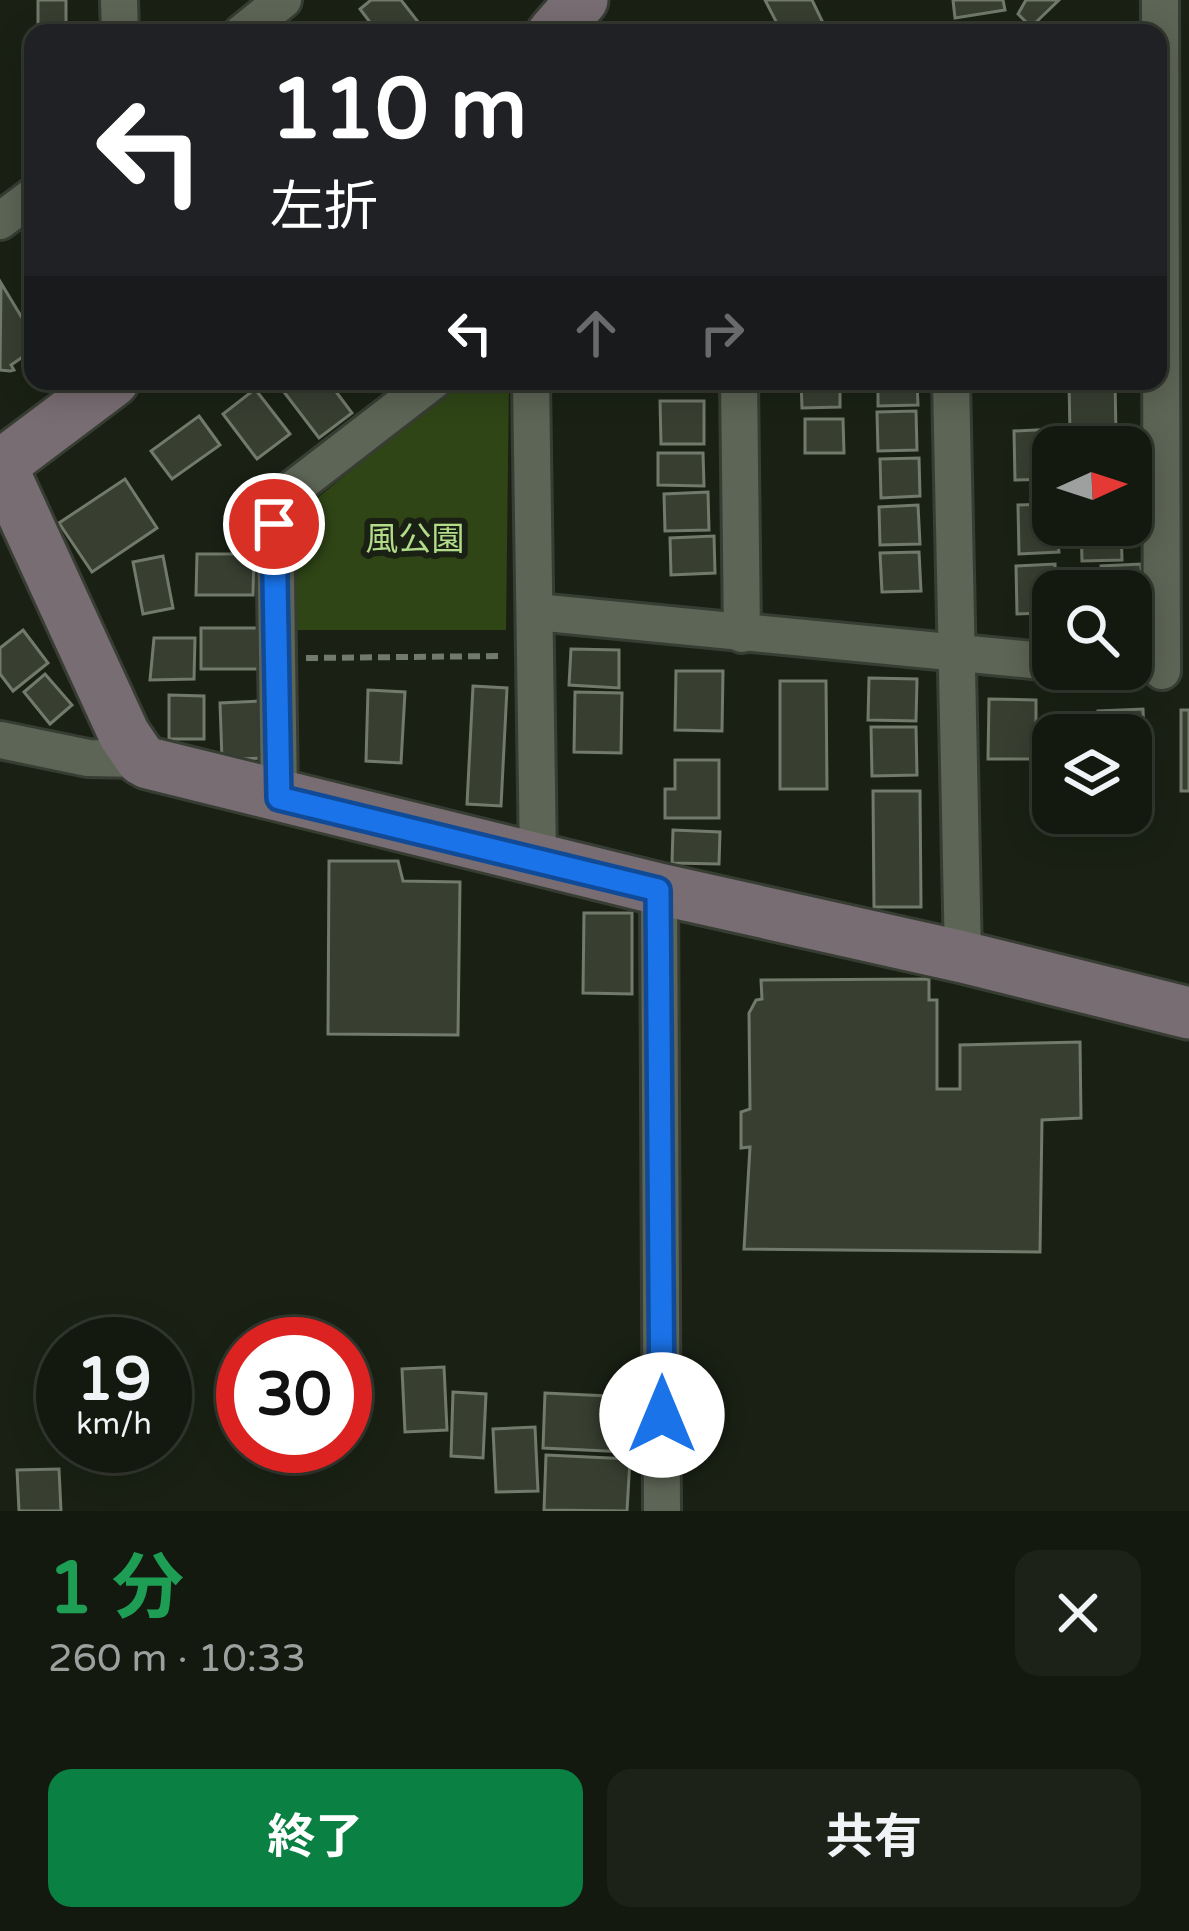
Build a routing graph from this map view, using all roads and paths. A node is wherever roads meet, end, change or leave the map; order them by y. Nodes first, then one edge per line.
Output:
1 (283, 0) edge
2 (583, 0) edge
3 (253, 24) edge
4 (562, 24) edge
5 (1169, 47) edge
6 (24, 203) edge
7 (1167, 203) edge
8 (0, 221) edge
9 (101, 390) edge
10 (421, 390) edge
11 (531, 390) edge
12 (739, 390) edge
13 (951, 390) edge
14 (1165, 390) edge
15 (0, 466) edge
16 (536, 612) junction
17 (742, 634) junction
18 (956, 655) junction
19 (537, 656) junction
20 (277, 658) junction
21 (1032, 660) edge
22 (1161, 671) edge
23 (0, 740) edge
24 (141, 759) junction
25 (279, 798) junction
26 (538, 859) junction
27 (658, 890) junction
28 (962, 957) junction
29 (1189, 1013) edge
30 (662, 1511) edge

1 - 3 street
2 - 4 street
5 - 7 street
6 - 8 street
9 - 15 street
10 - 20 street
11 - 16 street
12 - 17 street
13 - 18 street
14 - 22 street
15 - 24 street
16 - 17 street
16 - 19 street
17 - 18 street
18 - 21 street
18 - 28 street
19 - 20 path
19 - 26 street
20 - 25 street
23 - 24 street
24 - 25 street
25 - 26 street
26 - 27 street
27 - 28 street
27 - 30 street
28 - 29 street

